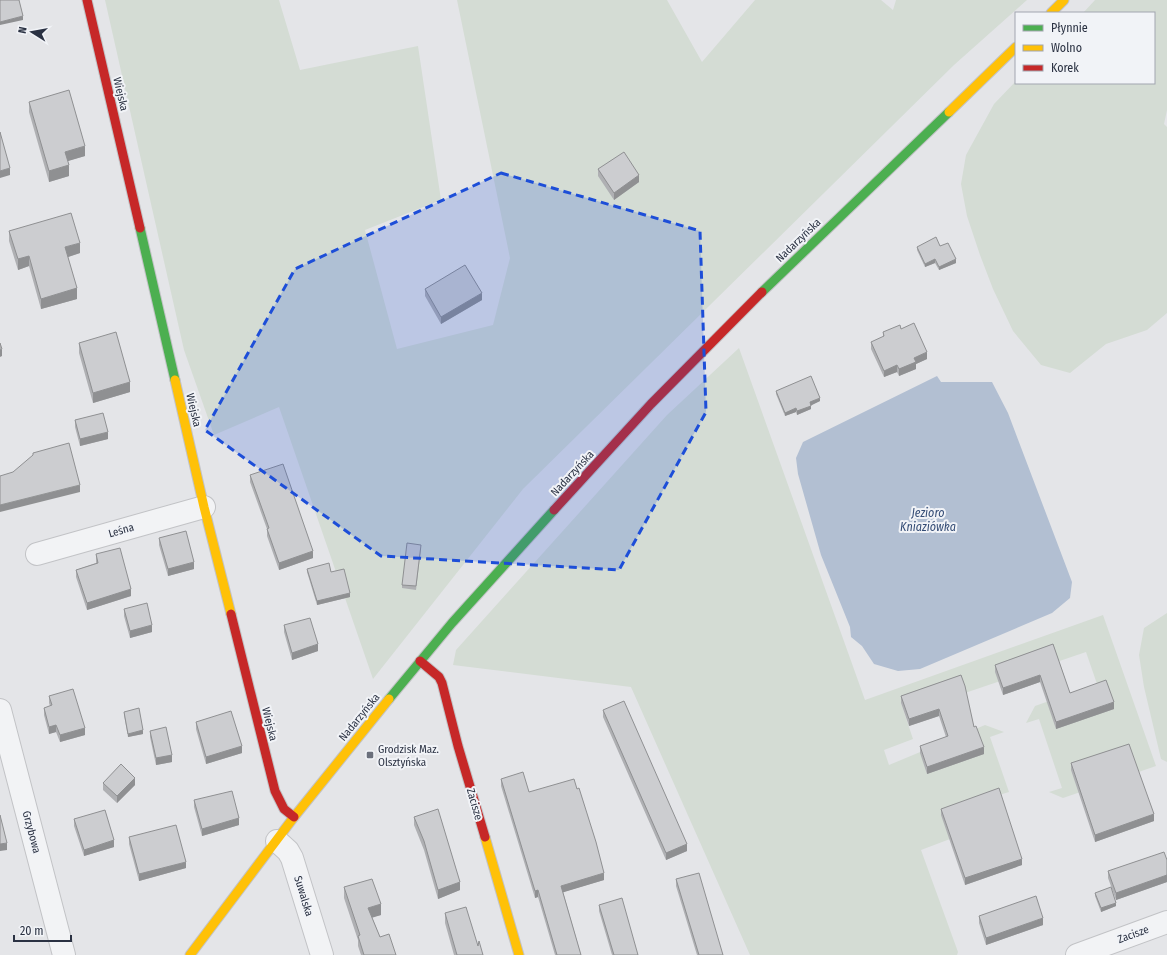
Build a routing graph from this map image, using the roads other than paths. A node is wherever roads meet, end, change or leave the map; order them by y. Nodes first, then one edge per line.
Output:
1 (87, 0) edge
2 (1064, 0) edge
3 (1052, 12) edge
4 (1015, 48) edge
5 (204, 507) junction
6 (37, 554) dead end
7 (420, 661) junction
8 (0, 710) edge
9 (294, 817) junction
10 (277, 841) junction
11 (1167, 922) edge
12 (64, 955) edge
13 (190, 955) edge
14 (322, 955) edge
15 (519, 955) edge
16 (1076, 955) edge

1 - 5 street, Wiejska
2 - 3 street
4 - 7 street, Nadarzyńska
5 - 6 street, Leśna
5 - 9 street, Wiejska
7 - 9 street, Nadarzyńska
7 - 15 street, Zacisze
8 - 12 street, Grzybowa
9 - 10 street, Nadarzyńska
10 - 13 street, Nadarzyńska
10 - 14 street, Suwalska
11 - 16 street, Zacisze

